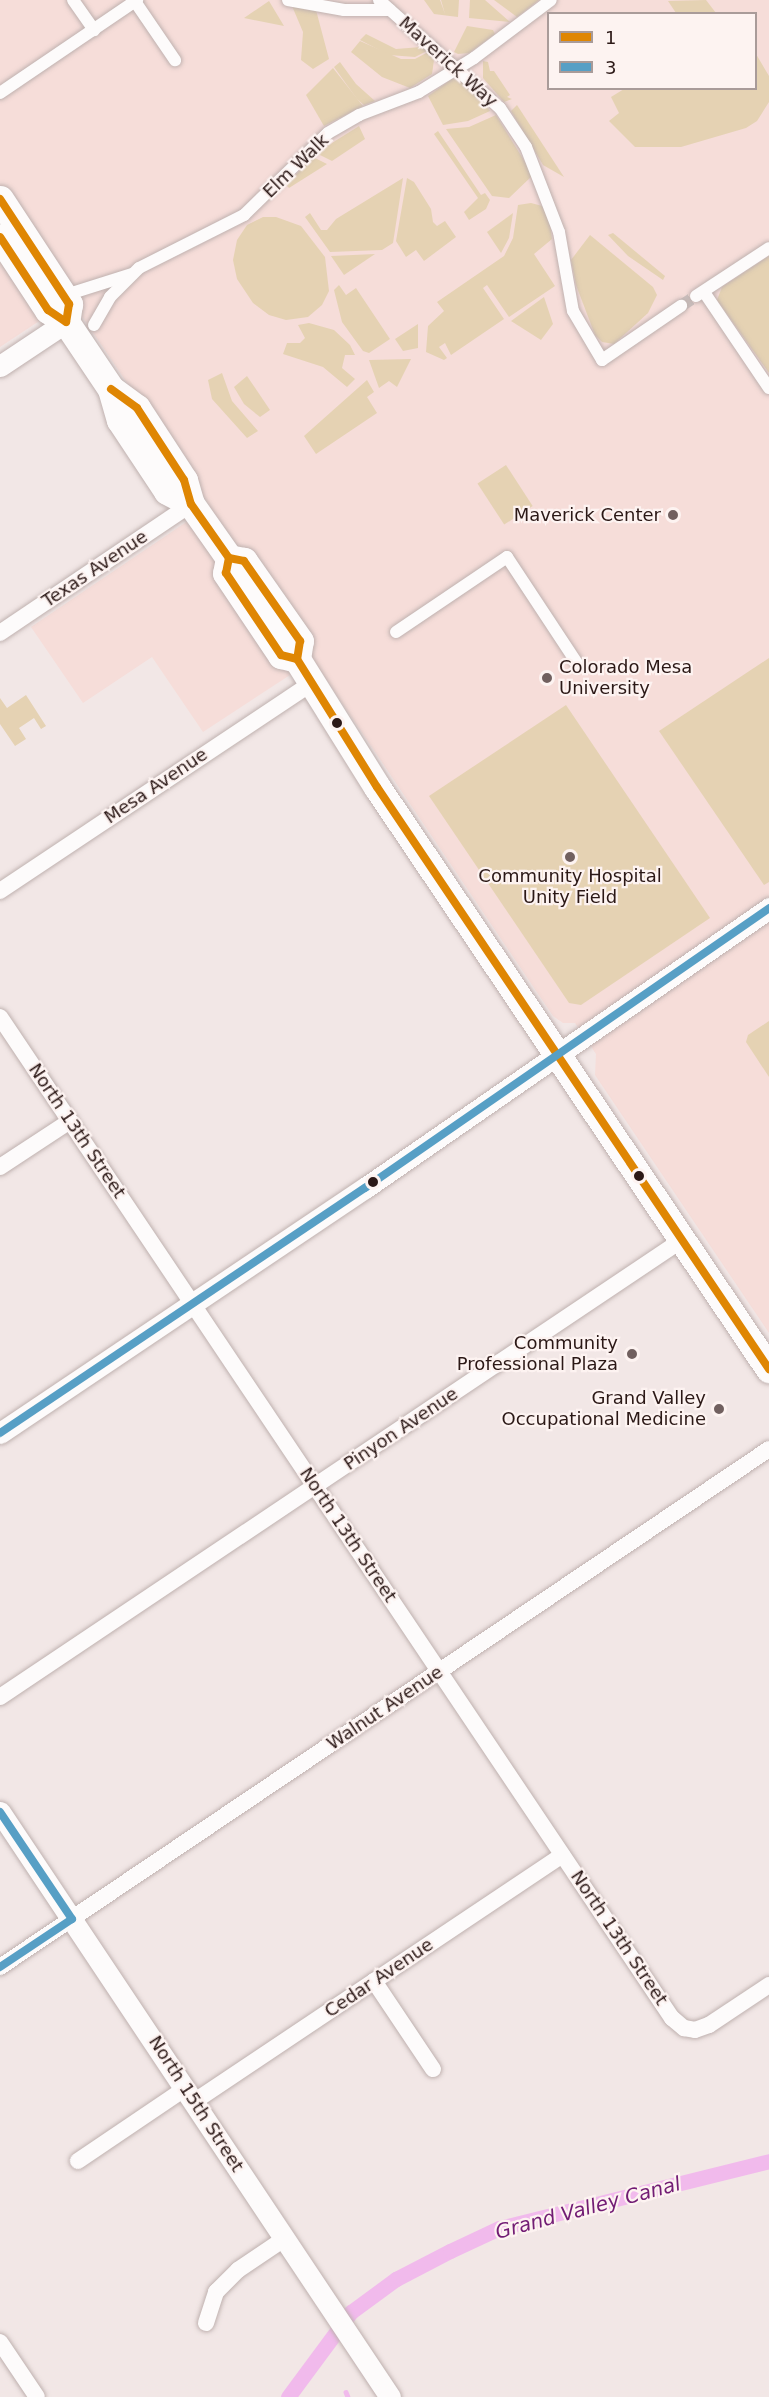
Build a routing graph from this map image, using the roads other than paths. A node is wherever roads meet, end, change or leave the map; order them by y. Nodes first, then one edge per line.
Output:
1 (73, 0) edge
2 (136, 0) edge
3 (288, 0) edge
4 (379, 0) edge
5 (551, 0) edge
6 (390, 10) junction
7 (94, 30) junction
8 (175, 60) dead end
9 (455, 68) junction
10 (0, 93) edge
11 (0, 199) edge
12 (0, 237) edge
13 (769, 248) edge
14 (133, 273) junction
15 (72, 293) dead end
16 (681, 306) tunnel mouth
17 (66, 322) junction
18 (94, 325) dead end
19 (0, 366) edge
20 (769, 388) edge
21 (191, 504) junction
22 (396, 632) dead end
23 (0, 633) edge
24 (577, 663) dead end
25 (312, 683) junction
26 (0, 891) edge
27 (769, 908) edge
28 (769, 924) edge
29 (687, 968) junction
30 (0, 1017) edge
31 (558, 1055) junction
32 (70, 1121) junction
33 (0, 1167) edge
34 (682, 1240) junction
35 (193, 1305) junction
36 (769, 1369) edge
37 (0, 1433) edge
38 (769, 1449) edge
39 (315, 1486) junction
40 (439, 1672) junction
41 (0, 1697) edge
42 (0, 1812) edge
43 (562, 1855) junction
44 (72, 1919) junction
45 (0, 1968) edge
46 (374, 1981) junction
47 (769, 1985) edge
48 (432, 2069) dead end
49 (191, 2095) junction
50 (78, 2161) dead end
51 (284, 2239) junction
52 (206, 2323) dead end
53 (0, 2342) edge
54 (38, 2397) edge
55 (390, 2397) edge

1 - 7 street
2 - 7 street
2 - 8 street
3 - 6 street
4 - 6 street, Maverick Way
5 - 9 street, Elm Walk
6 - 9 street, Maverick Way
7 - 10 street
9 - 14 street, Elm Walk
9 - 16 street, Maverick Way
11 - 17 main road
12 - 17 main road
13 - 20 street
14 - 15 street, Elm Walk
14 - 18 street, Elm Walk
17 - 19 street
17 - 21 main road
21 - 23 street, Texas Avenue
21 - 25 main road
22 - 24 street
25 - 26 street, Mesa Avenue
25 - 31 main road
27 - 29 street
28 - 29 street
29 - 31 street
30 - 32 street, North 13th Street
31 - 34 main road
31 - 35 street
32 - 33 street
32 - 35 street, North 13th Street
34 - 36 main road
34 - 39 street, Pinyon Avenue
35 - 37 street
35 - 39 street, North 13th Street
38 - 40 street, Walnut Avenue
39 - 40 street, North 13th Street
39 - 41 street, Pinyon Avenue
40 - 43 street, North 13th Street
40 - 44 street, Walnut Avenue
42 - 44 street, North 15th Street
43 - 46 street, Cedar Avenue
43 - 47 street, North 13th Street
44 - 45 street, Walnut Avenue
44 - 49 street, North 15th Street
46 - 48 street
46 - 49 street, Cedar Avenue
49 - 50 street, Cedar Avenue
49 - 51 street, North 15th Street
51 - 52 street
51 - 55 street, North 15th Street
53 - 54 street

